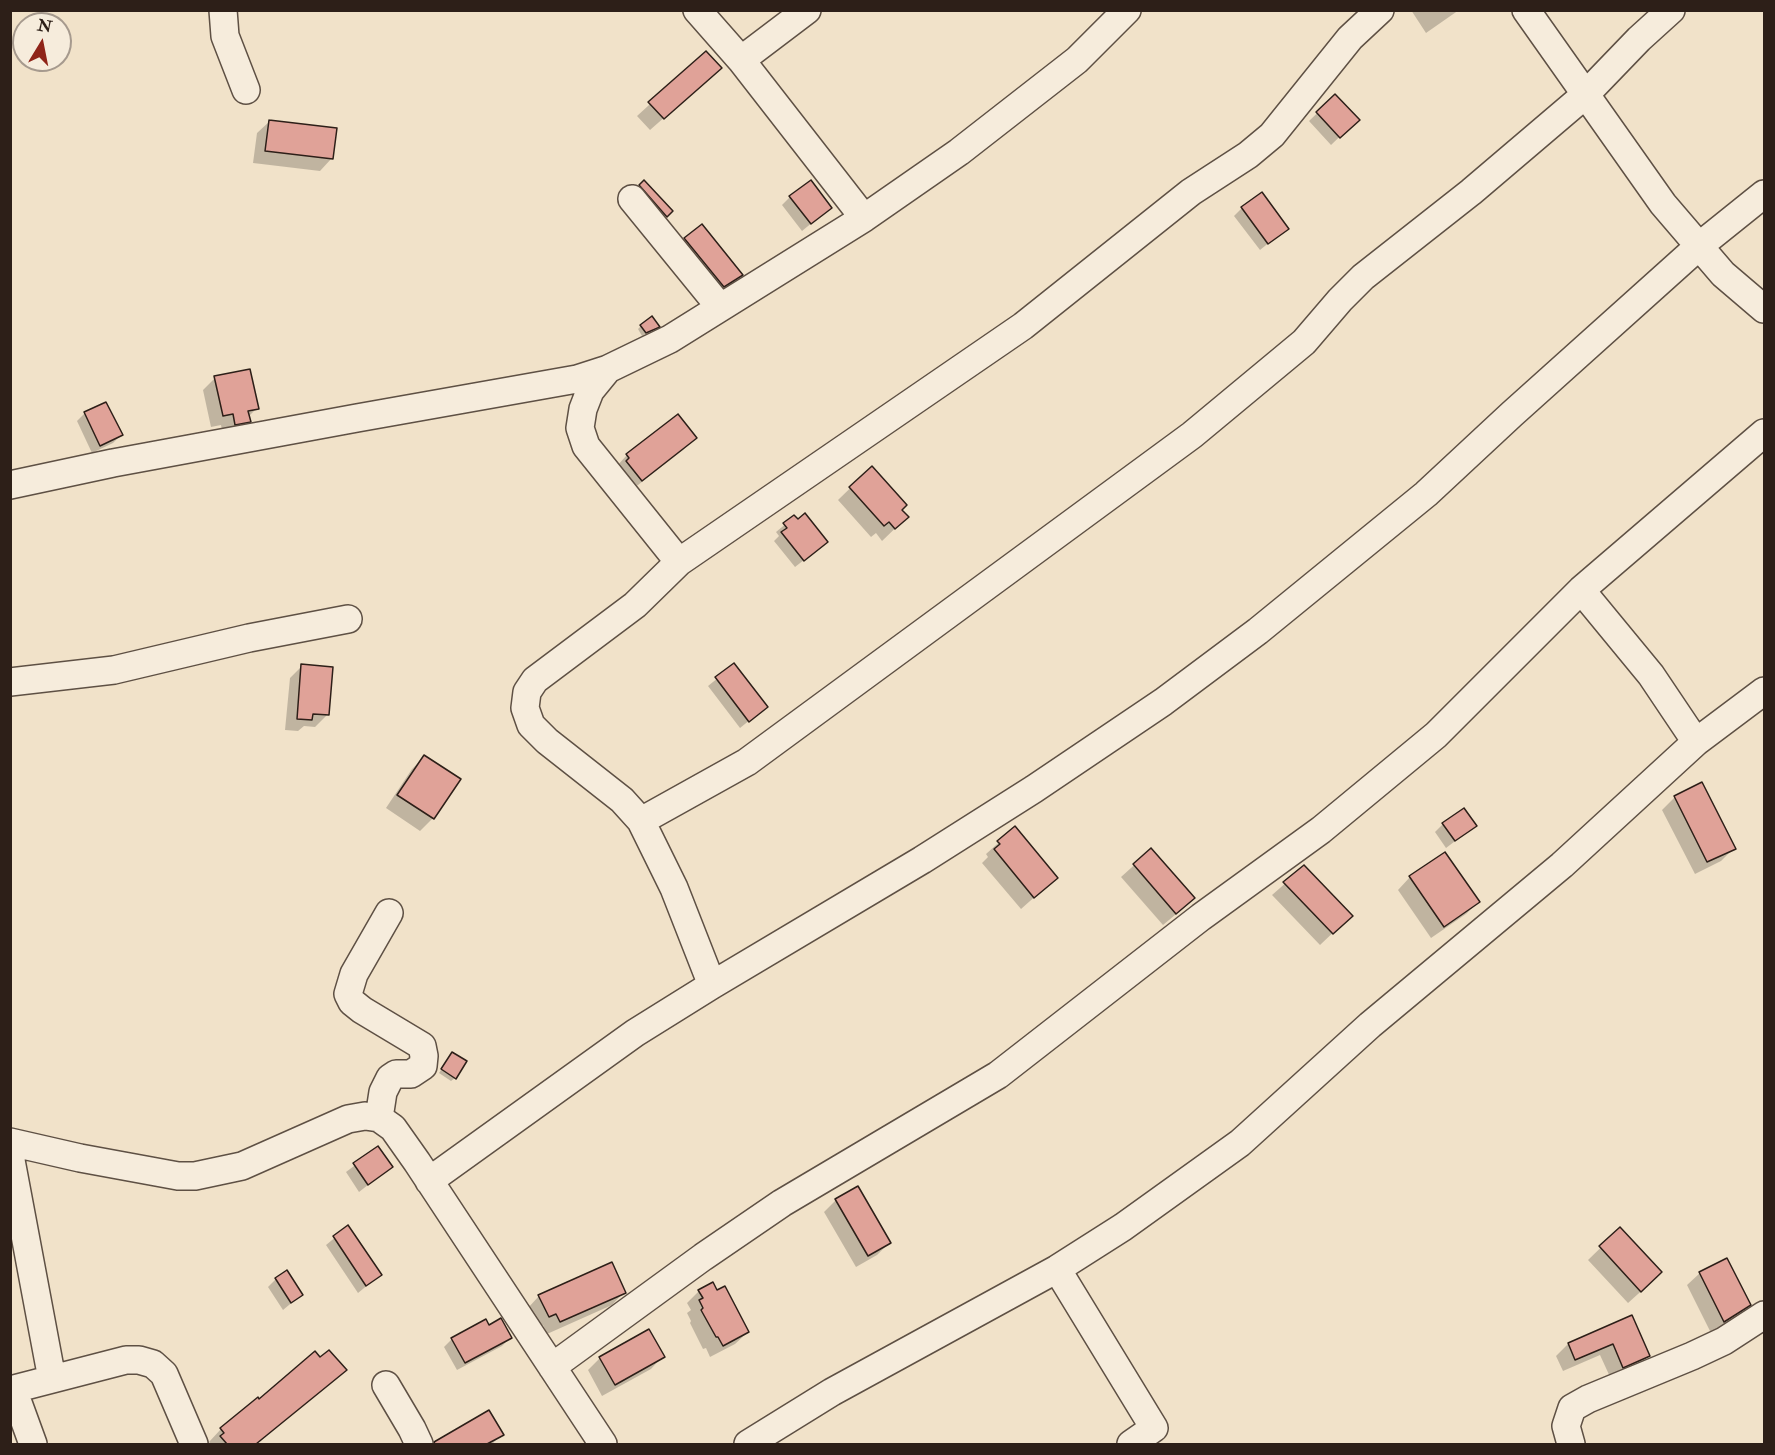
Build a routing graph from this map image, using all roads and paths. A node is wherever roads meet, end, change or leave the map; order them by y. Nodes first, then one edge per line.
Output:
1 (223, 10) edge
2 (697, 10) edge
3 (807, 10) edge
4 (1127, 10) edge
5 (1380, 10) edge
6 (1526, 10) edge
7 (1671, 10) edge
8 (741, 60) junction
9 (246, 90) dead end
10 (1585, 95) junction
11 (1764, 194) edge
12 (632, 199) dead end
13 (864, 218) junction
14 (1698, 247) junction
15 (720, 307) junction
16 (1764, 309) edge
17 (608, 369) junction
18 (1764, 433) edge
19 (10, 485) edge
20 (679, 562) junction
21 (1581, 590) junction
22 (348, 619) dead end
23 (10, 682) edge
24 (1764, 691) edge
25 (1696, 742) junction
26 (641, 821) junction
27 (388, 913) dead end
28 (712, 985) junction
29 (379, 1118) junction
30 (10, 1142) edge
31 (10, 1155) edge
32 (429, 1181) junction
33 (1057, 1269) junction
34 (1764, 1315) edge
35 (552, 1367) junction
36 (52, 1379) junction
37 (386, 1385) dead end
38 (12, 1389) edge
39 (1159, 1436) edge
40 (33, 1444) edge
41 (194, 1444) edge
42 (419, 1444) edge
43 (603, 1444) edge
44 (748, 1444) edge
45 (1131, 1444) edge
46 (1571, 1444) edge

1 - 9 street
2 - 8 street
3 - 8 street
4 - 13 street
5 - 20 street
6 - 10 street
7 - 10 street
8 - 13 street
10 - 14 street
10 - 26 street
11 - 14 street
12 - 15 street
13 - 15 street
14 - 16 street
14 - 28 street
15 - 17 street
17 - 19 street
17 - 20 street
18 - 21 street
20 - 26 street
21 - 25 street
21 - 35 street
22 - 23 street
24 - 25 street
25 - 33 street
26 - 28 street
27 - 29 street
28 - 32 street
29 - 30 street
29 - 32 street
31 - 36 street
32 - 35 street
33 - 39 street
33 - 44 street
34 - 46 street
35 - 43 street
36 - 38 street
36 - 41 street
37 - 42 street
38 - 40 street
39 - 45 street

